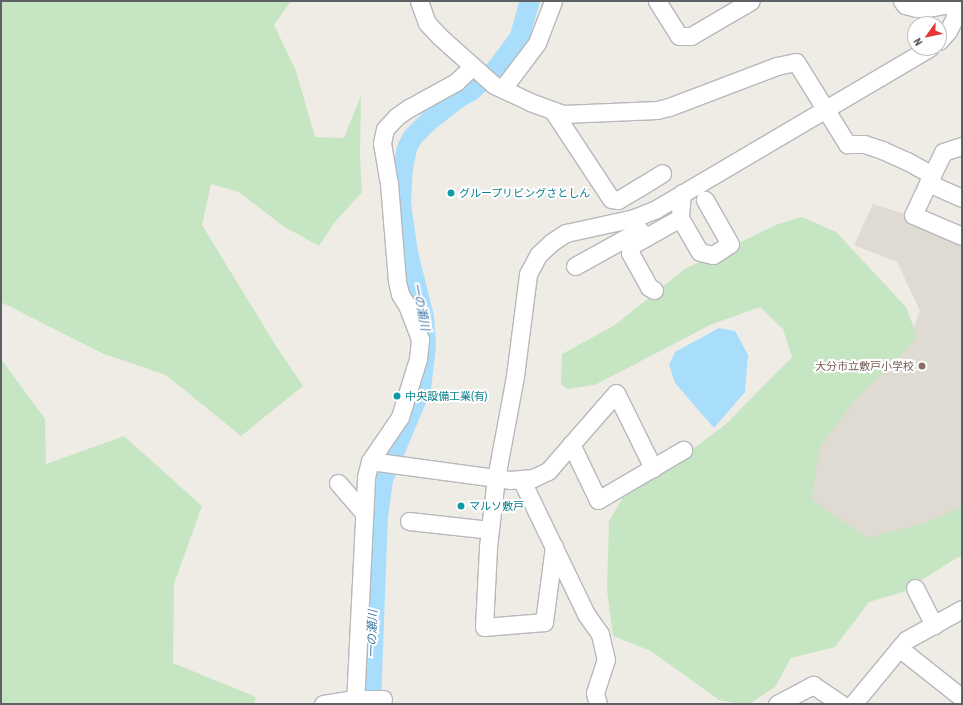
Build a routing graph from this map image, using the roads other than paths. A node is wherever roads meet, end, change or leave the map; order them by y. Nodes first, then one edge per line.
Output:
1 (419, 1) edge
2 (553, 1) edge
3 (656, 1) edge
4 (751, 1) edge
5 (902, 1) edge
6 (954, 2) edge
7 (947, 32) edge
8 (916, 56) edge
9 (475, 68) junction
10 (498, 86) junction
11 (826, 110) junction
12 (553, 111) junction
13 (962, 146) edge
14 (662, 172) dead end
15 (682, 193) junction
16 (962, 198) edge
17 (705, 200) dead end
18 (650, 211) junction
19 (680, 218) junction
20 (962, 236) edge
21 (575, 266) dead end
22 (654, 290) dead end
23 (571, 444) junction
24 (683, 450) dead end
25 (373, 462) junction
26 (653, 468) junction
27 (496, 478) junction
28 (522, 479) junction
29 (338, 483) dead end
30 (363, 512) junction
31 (409, 521) dead end
32 (490, 530) junction
33 (554, 546) junction
34 (915, 588) dead end
35 (960, 614) edge
36 (934, 625) junction
37 (899, 648) junction
38 (962, 698) edge
39 (380, 699) dead end
40 (357, 700) edge
41 (862, 701) edge
42 (323, 704) edge
43 (598, 704) edge
44 (777, 704) edge
45 (841, 704) edge

1 - 9 street
2 - 10 street
3 - 4 street
5 - 6 street
6 - 7 street
8 - 11 street
9 - 10 street
9 - 25 street
10 - 12 street
11 - 12 street
11 - 13 street
11 - 15 street
12 - 14 street
15 - 18 street
15 - 19 street
16 - 20 street
17 - 19 street
18 - 21 street
18 - 27 street
19 - 22 street
23 - 26 street
23 - 26 street
23 - 28 street
24 - 26 street
25 - 27 street
25 - 30 street
27 - 28 street
27 - 32 street
28 - 33 street
29 - 30 street
30 - 40 street
31 - 32 street
32 - 33 street
33 - 43 street
34 - 36 street
35 - 36 street
36 - 37 street
37 - 38 street
37 - 41 street
39 - 40 street
40 - 42 street
44 - 45 street

